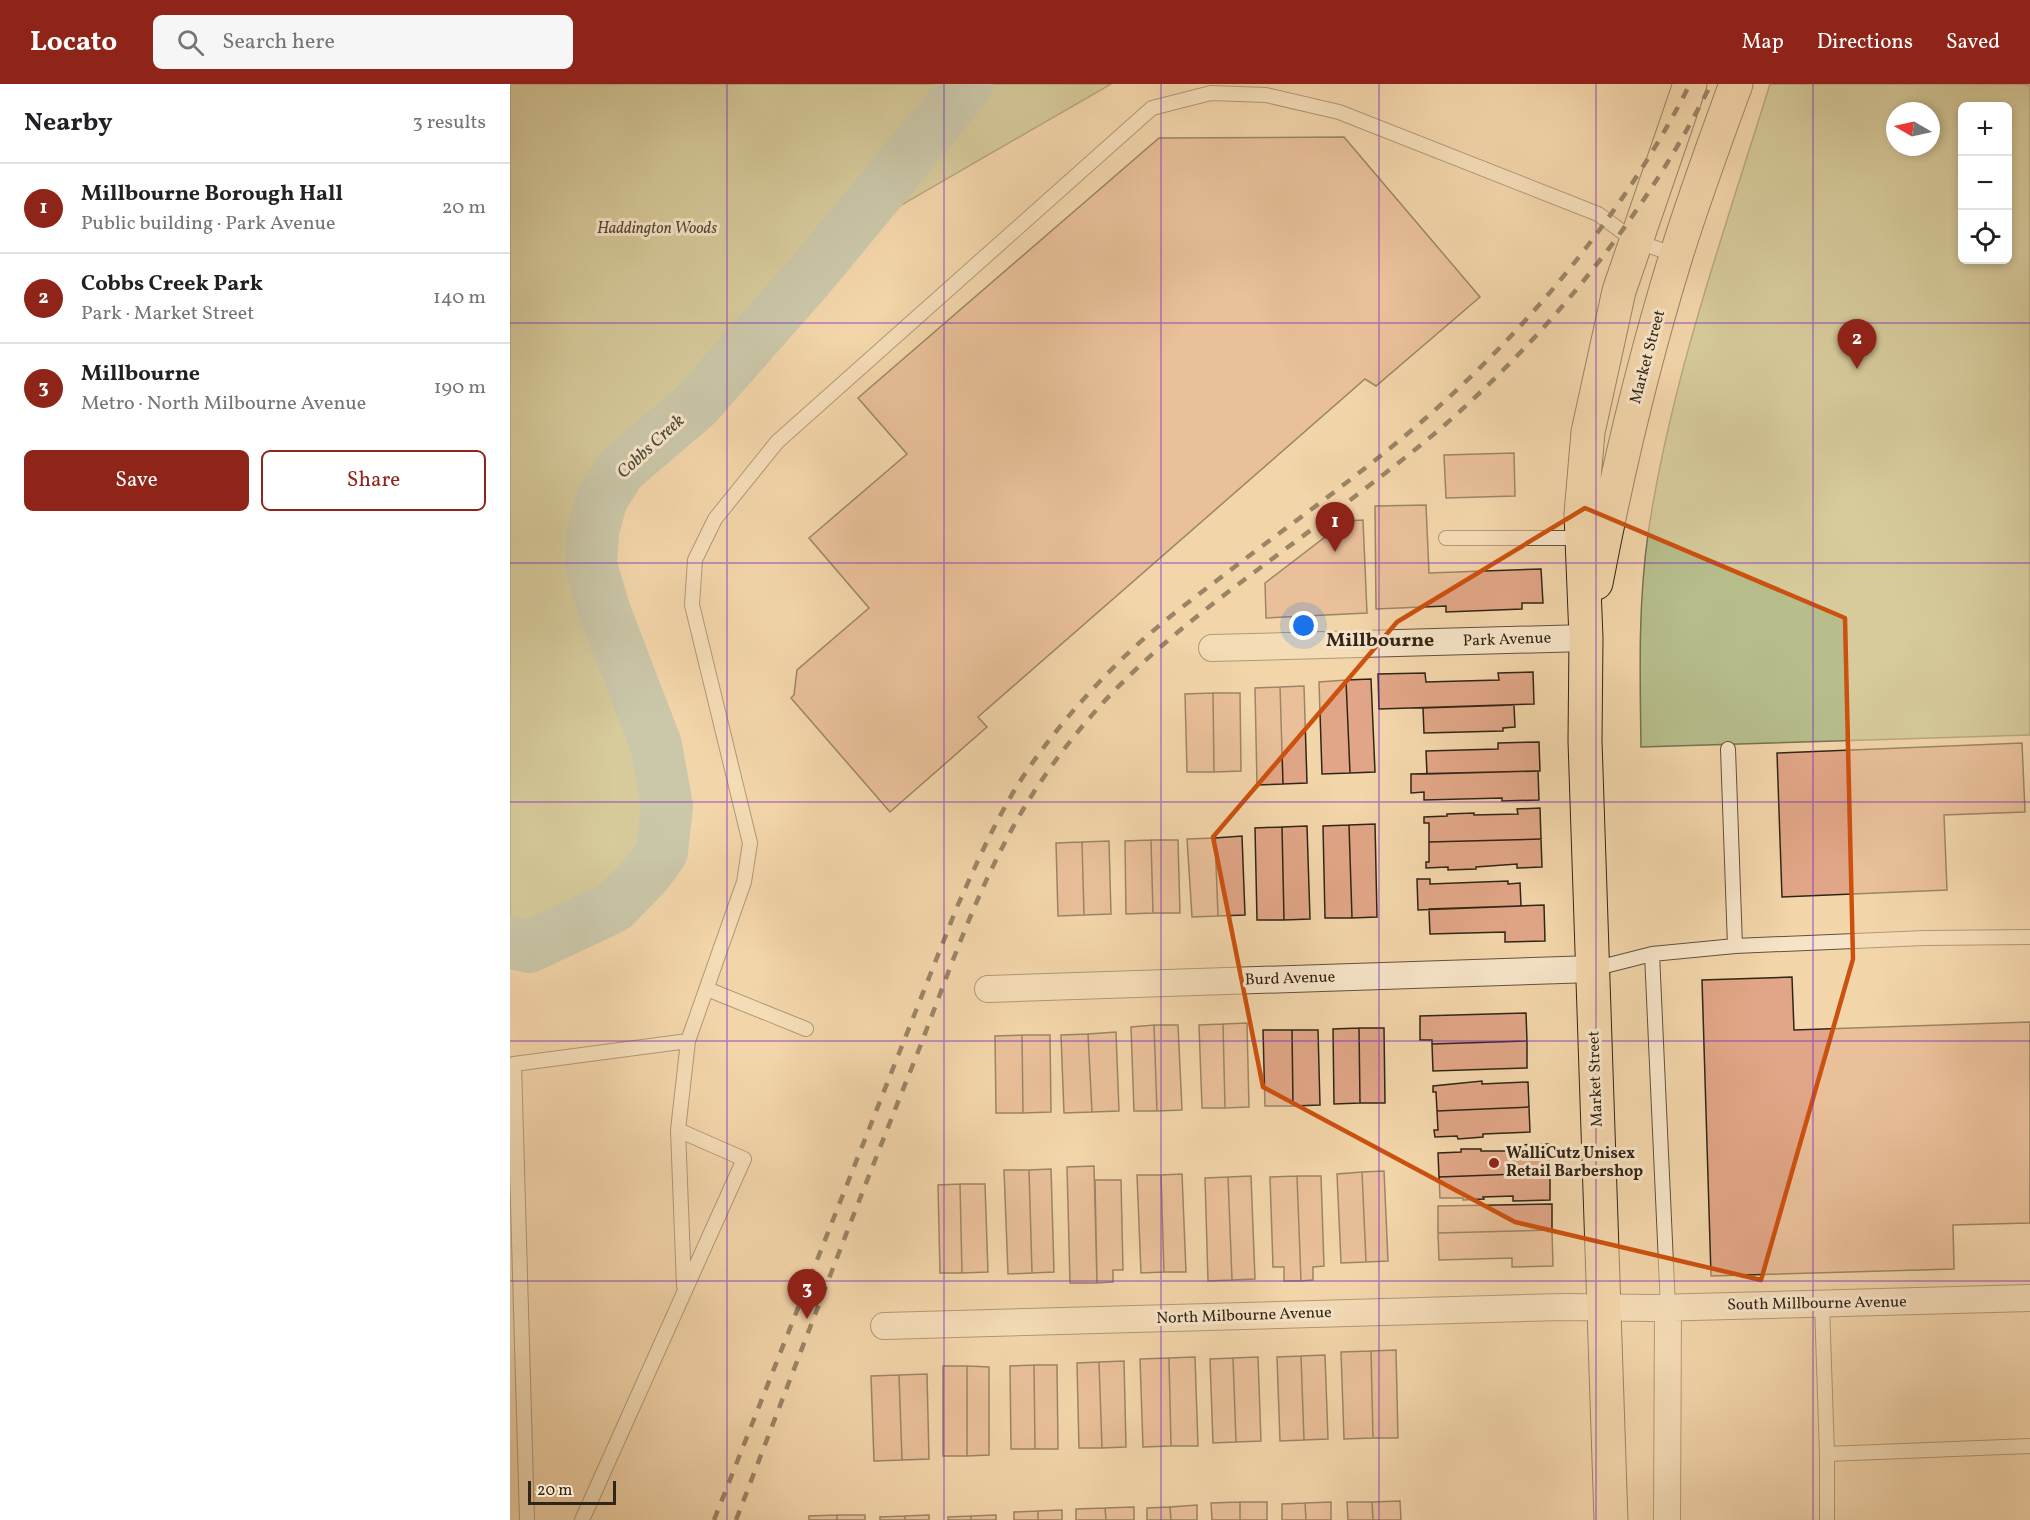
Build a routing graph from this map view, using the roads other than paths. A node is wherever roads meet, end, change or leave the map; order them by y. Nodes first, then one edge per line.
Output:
1 (1690, 84) edge
2 (1736, 84) edge
3 (1635, 241) junction
4 (1676, 255) junction
5 (1446, 538) dead end
6 (1581, 538) junction
7 (1586, 638) junction
8 (1212, 648) dead end
9 (1728, 749) dead end
10 (2030, 937) edge
11 (1735, 946) junction
12 (1652, 954) junction
13 (1593, 969) junction
14 (706, 989) junction
15 (988, 989) dead end
16 (806, 1029) dead end
17 (688, 1041) junction
18 (678, 1130) junction
19 (684, 1291) junction
20 (2030, 1298) edge
21 (1822, 1305) junction
22 (1604, 1308) junction
23 (1668, 1308) junction
24 (884, 1326) dead end
25 (2030, 1446) edge
26 (1827, 1455) junction
27 (527, 1520) edge
28 (582, 1520) edge
29 (1611, 1520) edge
30 (1667, 1520) edge
31 (1827, 1520) edge

1 - 3 main road, Market Street
2 - 4 main road, Market Street
3 - 4 lane
3 - 6 main road, Market Street
3 - 14 lane
4 - 7 main road, Market Street
5 - 6 lane
6 - 7 main road, Market Street
7 - 8 street, Park Avenue
7 - 13 main road, Market Street
9 - 11 lane
10 - 11 lane
11 - 12 lane
12 - 13 lane
12 - 23 lane
13 - 15 street, Burd Avenue
13 - 22 main road, Market Street
14 - 16 lane
14 - 17 lane
17 - 18 lane
17 - 27 lane
18 - 19 lane
18 - 19 lane
19 - 28 lane
20 - 21 street, South Millbourne Avenue
21 - 23 street, South Millbourne Avenue
21 - 26 lane
22 - 23 street, South Millbourne Avenue
22 - 24 street, North Milbourne Avenue
22 - 29 main road, Market Street
23 - 30 street
25 - 26 lane
26 - 31 lane

